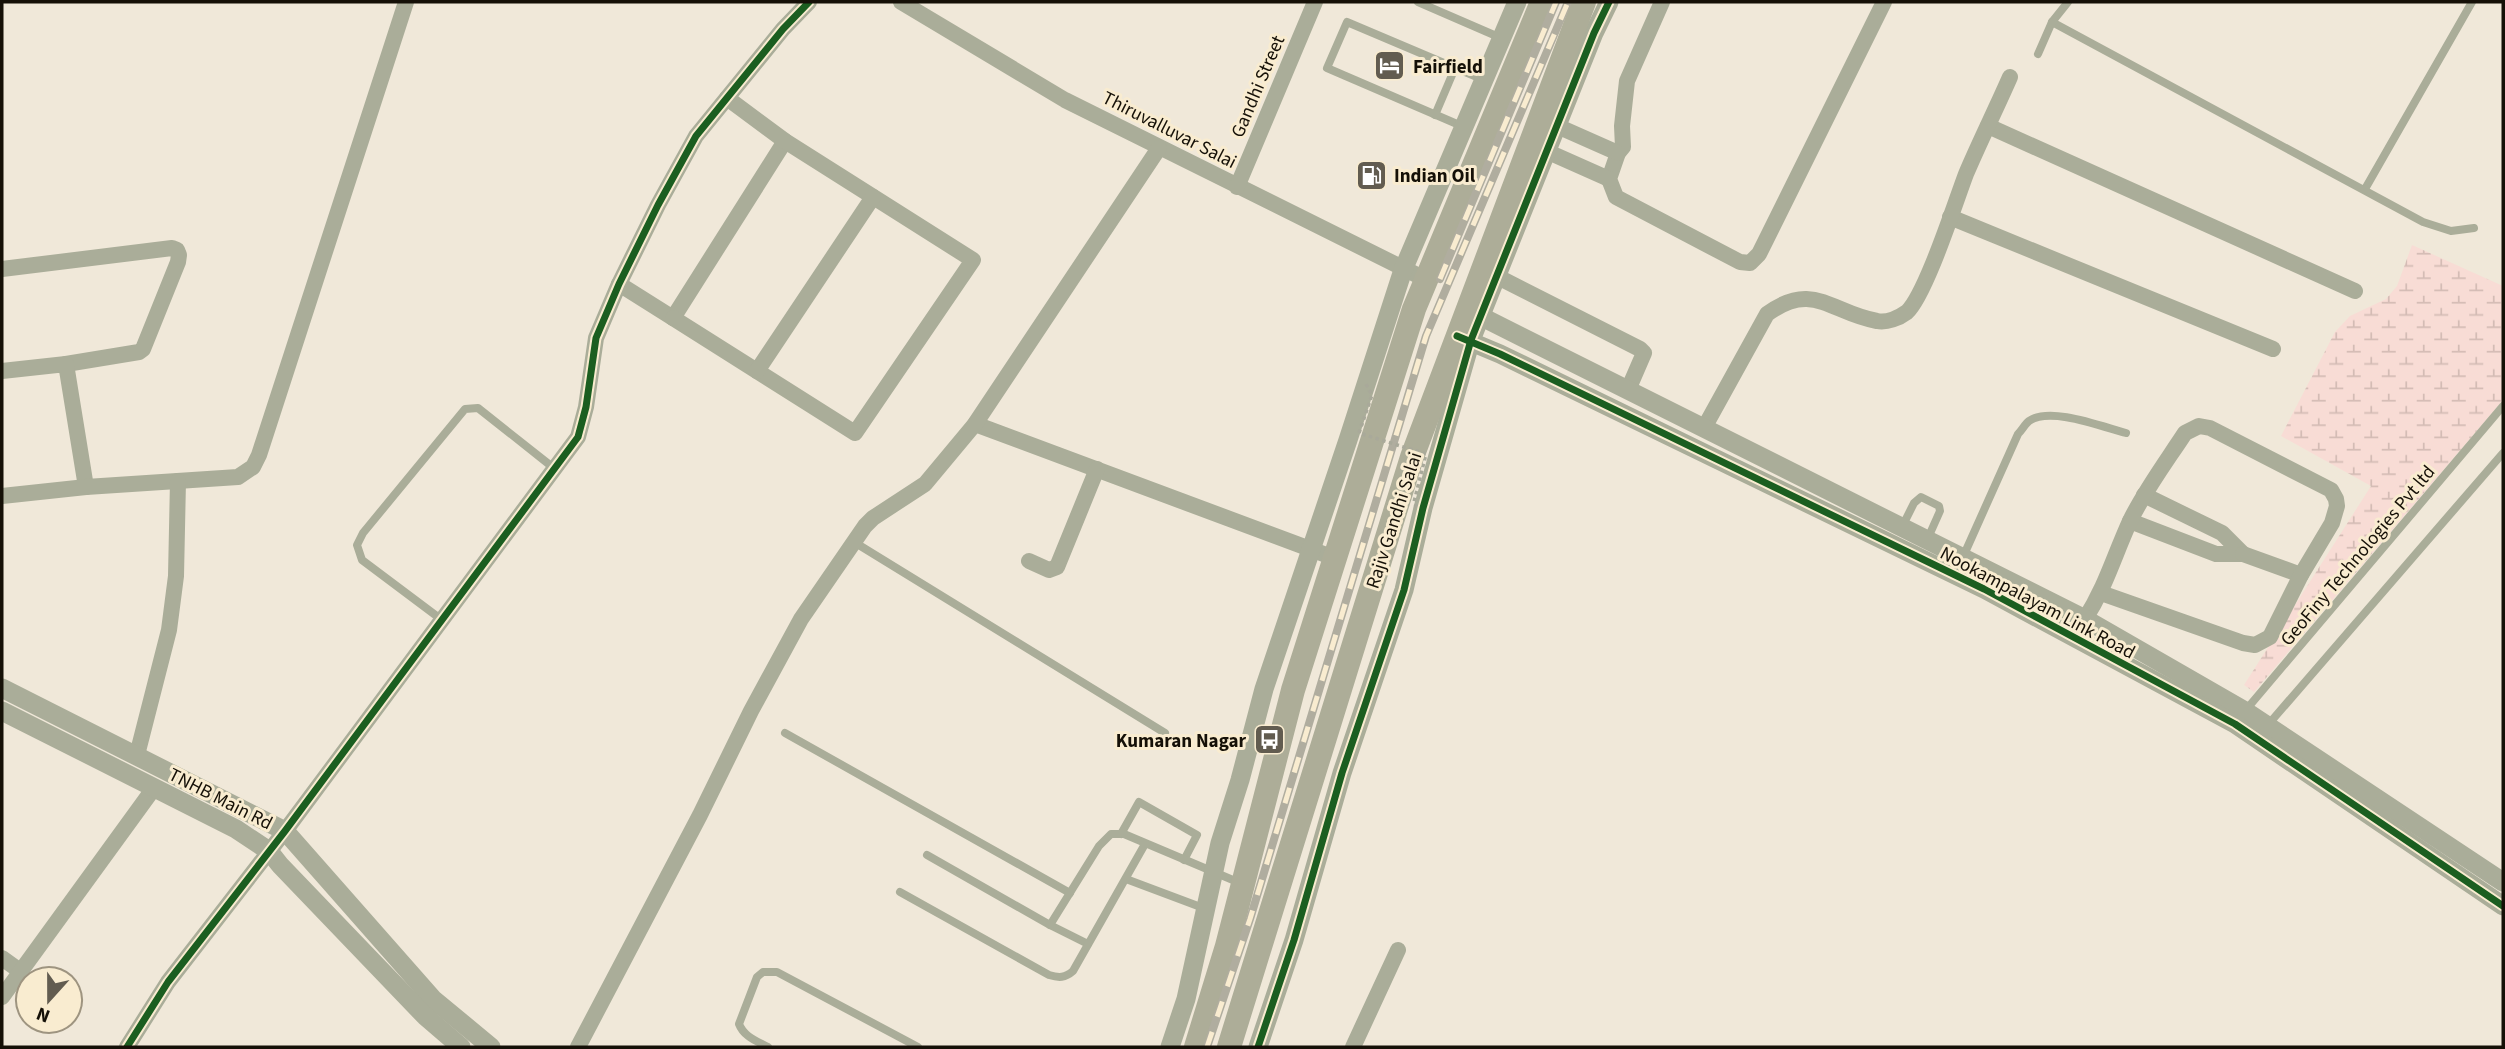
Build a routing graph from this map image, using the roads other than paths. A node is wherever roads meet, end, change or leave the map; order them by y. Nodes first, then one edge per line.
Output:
1 (406, 2) edge
2 (809, 2) edge
3 (901, 2) edge
4 (1315, 2) edge
5 (1418, 2) edge
6 (1542, 2) edge
7 (1584, 2) edge
8 (1609, 2) edge
9 (1662, 2) edge
10 (1884, 2) edge
11 (2068, 2) edge
12 (2472, 2) edge
13 (1513, 5) edge
14 (2052, 22) junction
15 (1501, 38) junction
16 (2038, 54) dead end
17 (1455, 68) junction
18 (2010, 77) dead end
19 (1484, 80) junction
20 (727, 98) junction
21 (1435, 115) junction
22 (1557, 126) junction
23 (1988, 126) junction
24 (1464, 128) junction
25 (785, 141) junction
26 (1160, 148) junction
27 (1546, 151) junction
28 (1618, 153) junction
29 (1609, 179) junction
30 (1237, 187) junction
31 (2365, 189) junction
32 (873, 197) junction
33 (1950, 217) junction
34 (2474, 228) dead end
35 (2, 269) edge
36 (1403, 270) junction
37 (1496, 276) junction
38 (1427, 280) junction
39 (619, 284) junction
40 (2355, 291) dead end
41 (1473, 314) junction
42 (673, 318) junction
43 (1464, 338) junction
44 (2273, 349) dead end
45 (66, 364) junction
46 (2, 371) edge
47 (757, 371) junction
48 (1628, 390) junction
49 (2503, 406) edge
50 (975, 424) junction
51 (1703, 428) junction
52 (2126, 433) dead end
53 (2503, 453) edge
54 (555, 469) junction
55 (1097, 469) junction
56 (178, 481) junction
57 (86, 487) junction
58 (2144, 495) junction
59 (2, 496) edge
60 (2130, 521) junction
61 (1902, 527) junction
62 (1927, 540) junction
63 (855, 542) junction
64 (1311, 550) junction
65 (2243, 554) junction
66 (1963, 558) junction
67 (1337, 559) junction
68 (1029, 561) dead end
69 (2301, 575) junction
70 (2101, 593) junction
71 (2085, 619) junction
72 (442, 620) junction
73 (2, 688) edge
74 (2, 711) edge
75 (2240, 718) junction
76 (2262, 732) junction
77 (785, 733) dead end
78 (1165, 733) dead end
79 (137, 755) junction
80 (154, 788) junction
81 (285, 831) junction
82 (1121, 834) junction
83 (1144, 844) junction
84 (269, 851) junction
85 (927, 855) dead end
86 (1184, 859) junction
87 (1214, 872) junction
88 (1126, 879) junction
89 (2503, 883) edge
90 (1243, 884) junction
91 (900, 892) dead end
92 (1070, 893) junction
93 (2503, 906) edge
94 (1206, 909) junction
95 (1051, 925) junction
96 (1088, 944) junction
97 (1398, 950) dead end
98 (24, 965) edge
99 (14, 980) edge
100 (2, 997) edge
101 (1198, 1040) edge
102 (1230, 1044) edge
103 (127, 1047) edge
104 (461, 1047) edge
105 (491, 1047) edge
106 (578, 1047) edge
107 (768, 1047) edge
108 (918, 1047) edge
109 (1170, 1047) edge
110 (1258, 1047) edge
111 (1353, 1047) edge

1 - 56 street
2 - 20 street
3 - 26 street, Thiruvalluvar Salai
4 - 30 street, Gandhi Street
5 - 15 lane
6 - 38 main road
7 - 41 main road, Rajiv Gandhi Salai
8 - 22 street
9 - 28 street
10 - 29 street
11 - 14 lane
12 - 31 lane
13 - 15 street
14 - 16 lane
14 - 31 lane
15 - 19 street
17 - 19 lane
17 - 21 lane
17 - 21 lane
18 - 23 street
19 - 24 street
20 - 25 street
20 - 39 street
21 - 24 lane
22 - 27 street
22 - 28 street
23 - 33 street
23 - 40 street
24 - 36 street
25 - 32 street
25 - 42 street
26 - 30 street, Thiruvalluvar Salai
26 - 50 street
27 - 29 street
27 - 37 street
28 - 29 street
30 - 36 street, Thiruvalluvar Salai
31 - 34 lane
32 - 47 street
32 - 47 street
33 - 44 street
33 - 51 street
35 - 45 street
36 - 38 street, Thiruvalluvar Salai
36 - 64 street
37 - 41 street
37 - 48 street
38 - 67 main road
39 - 42 street
39 - 54 street
41 - 43 main road, Rajiv Gandhi Salai
41 - 48 street, Nookampalayam Link Road
42 - 47 street
43 - 75 street, Nookampalayam Link Road
43 - 102 main road, Rajiv Gandhi Salai
43 - 110 street
45 - 46 street
45 - 57 street
48 - 51 street, Nookampalayam Link Road
49 - 75 lane, GeoFiny Technologies Pvt ltd
50 - 55 street
50 - 63 street
51 - 61 street, Nookampalayam Link Road
52 - 66 lane
53 - 76 lane
54 - 72 street
54 - 72 lane
55 - 64 street
55 - 68 street
56 - 57 street
56 - 79 street
57 - 59 street
58 - 60 street
58 - 65 street
58 - 69 street
60 - 65 street
60 - 70 street
61 - 62 street, Nookampalayam Link Road
61 - 62 lane
62 - 66 street, Nookampalayam Link Road
63 - 78 lane
63 - 106 street
64 - 67 street
64 - 87 street
65 - 69 street
66 - 71 street, Nookampalayam Link Road
67 - 90 main road
69 - 70 street
70 - 71 street
71 - 75 street, Nookampalayam Link Road
72 - 81 street
73 - 79 street, TNHB Main Rd
74 - 80 street, TNHB Main Rd
75 - 76 street, Nookampalayam Link Road
76 - 89 street, Nookampalayam Link Road
76 - 93 street, Nookampalayam Link Road
77 - 92 lane
79 - 81 street, TNHB Main Rd
80 - 84 street, TNHB Main Rd
80 - 98 street
81 - 84 street
81 - 105 street, TNHB Main Rd
82 - 83 lane
82 - 86 lane
82 - 92 lane
83 - 86 lane
83 - 88 lane
84 - 103 street
84 - 104 street, TNHB Main Rd
85 - 95 lane
86 - 87 lane
87 - 90 lane
87 - 94 street
88 - 94 lane
88 - 96 lane
90 - 101 main road
91 - 96 lane
92 - 95 lane
94 - 109 street
95 - 96 lane
97 - 111 street
99 - 100 street
101 - 102 main road
107 - 108 lane

